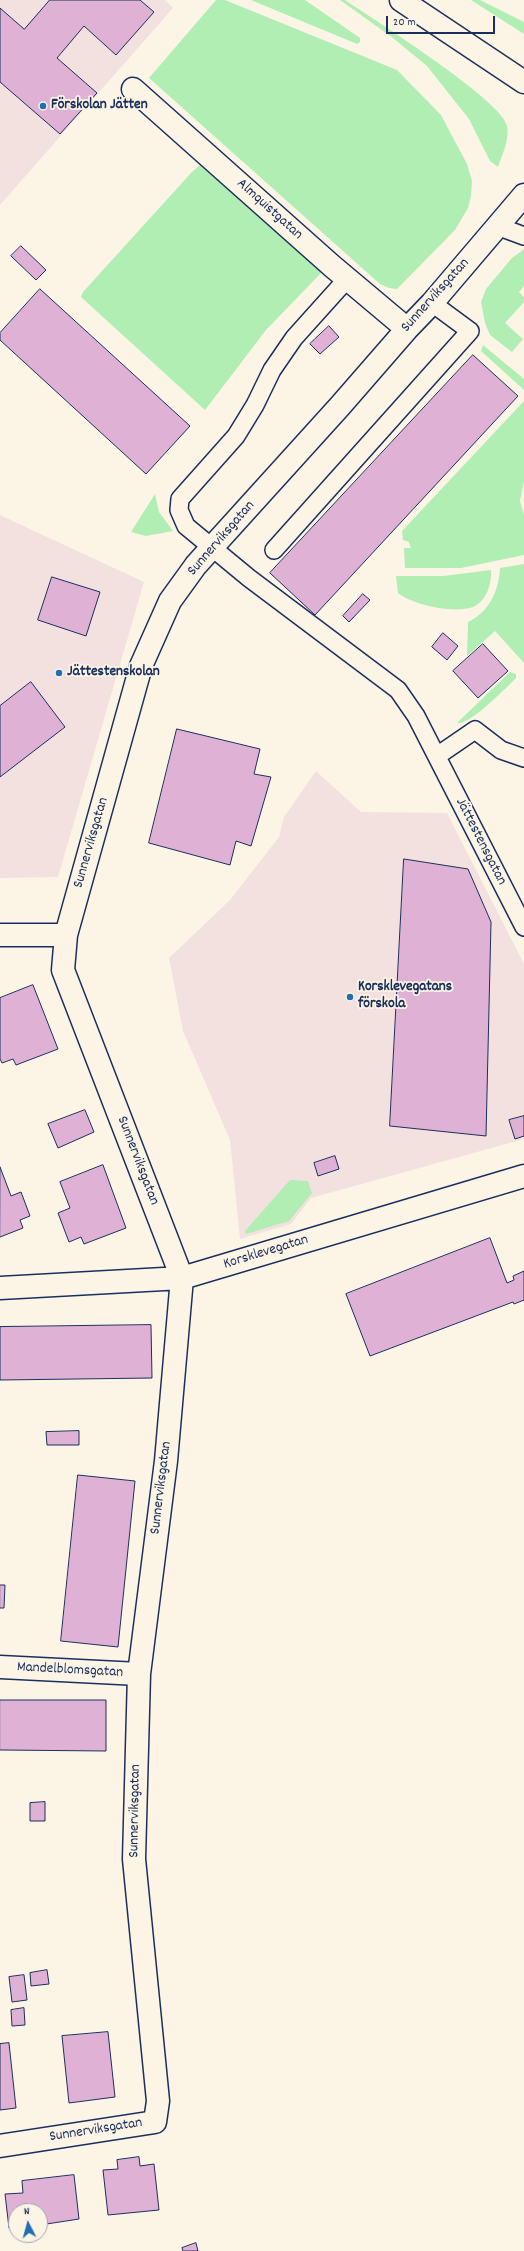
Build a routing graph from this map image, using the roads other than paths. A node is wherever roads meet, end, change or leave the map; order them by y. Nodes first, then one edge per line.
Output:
1 (402, 0) edge
2 (524, 82) edge
3 (133, 89) dead end
4 (524, 195) edge
5 (497, 226) junction
6 (524, 236) edge
7 (347, 279) junction
8 (432, 303) junction
9 (406, 329) junction
10 (214, 547) junction
11 (274, 550) dead end
12 (437, 756) junction
13 (524, 758) edge
14 (524, 927) edge
15 (0, 935) edge
16 (66, 935) junction
17 (524, 1176) edge
18 (182, 1278) junction
19 (0, 1288) edge
20 (0, 1667) edge
21 (140, 1674) junction
22 (0, 2146) edge

1 - 2 street
3 - 7 street, Almquistgatan
4 - 5 street, Sunnerviksgatan
5 - 6 lane
5 - 8 street, Sunnerviksgatan
7 - 9 street, Almquistgatan
7 - 10 lane, Jättestensgatan
8 - 9 street, Sunnerviksgatan
8 - 11 lane
9 - 10 street, Sunnerviksgatan
10 - 12 lane, Jättestensgatan
10 - 16 street, Sunnerviksgatan
12 - 13 lane
12 - 14 lane, Jättestensgatan
15 - 16 street
16 - 18 street, Sunnerviksgatan
17 - 18 street, Korsklevegatan
18 - 19 street, Korsklevegatan
18 - 21 street, Sunnerviksgatan
20 - 21 street, Mandelblomsgatan
21 - 22 street, Sunnerviksgatan

